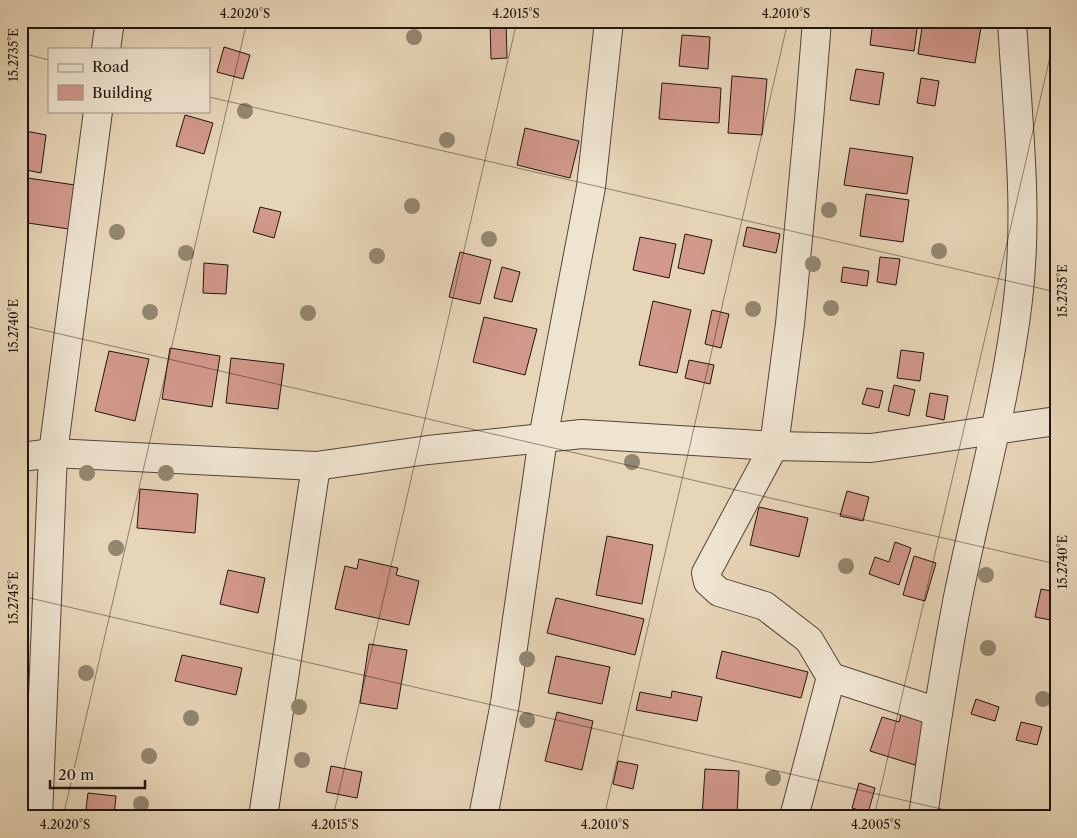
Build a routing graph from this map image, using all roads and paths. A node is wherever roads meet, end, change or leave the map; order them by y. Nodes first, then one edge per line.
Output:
1 (110, 21) edge
2 (609, 21) edge
3 (817, 21) edge
4 (1012, 21) edge
5 (106, 48) edge
6 (98, 112) edge
7 (1056, 421) edge
8 (997, 429) junction
9 (543, 438) junction
10 (774, 446) junction
11 (53, 453) junction
12 (21, 457) edge
13 (316, 466) junction
14 (831, 678) junction
15 (938, 712) junction
16 (38, 817) edge
17 (263, 817) edge
18 (483, 817) edge
19 (794, 817) edge
20 (923, 817) edge

1 - 5 street
2 - 9 street
3 - 10 street
4 - 8 street
6 - 11 street
7 - 8 street
8 - 10 street
8 - 15 street
9 - 10 street
9 - 13 street
9 - 18 street
10 - 14 street
11 - 12 street
11 - 13 street
11 - 16 street
13 - 17 street
14 - 15 street
14 - 19 street
15 - 20 street

